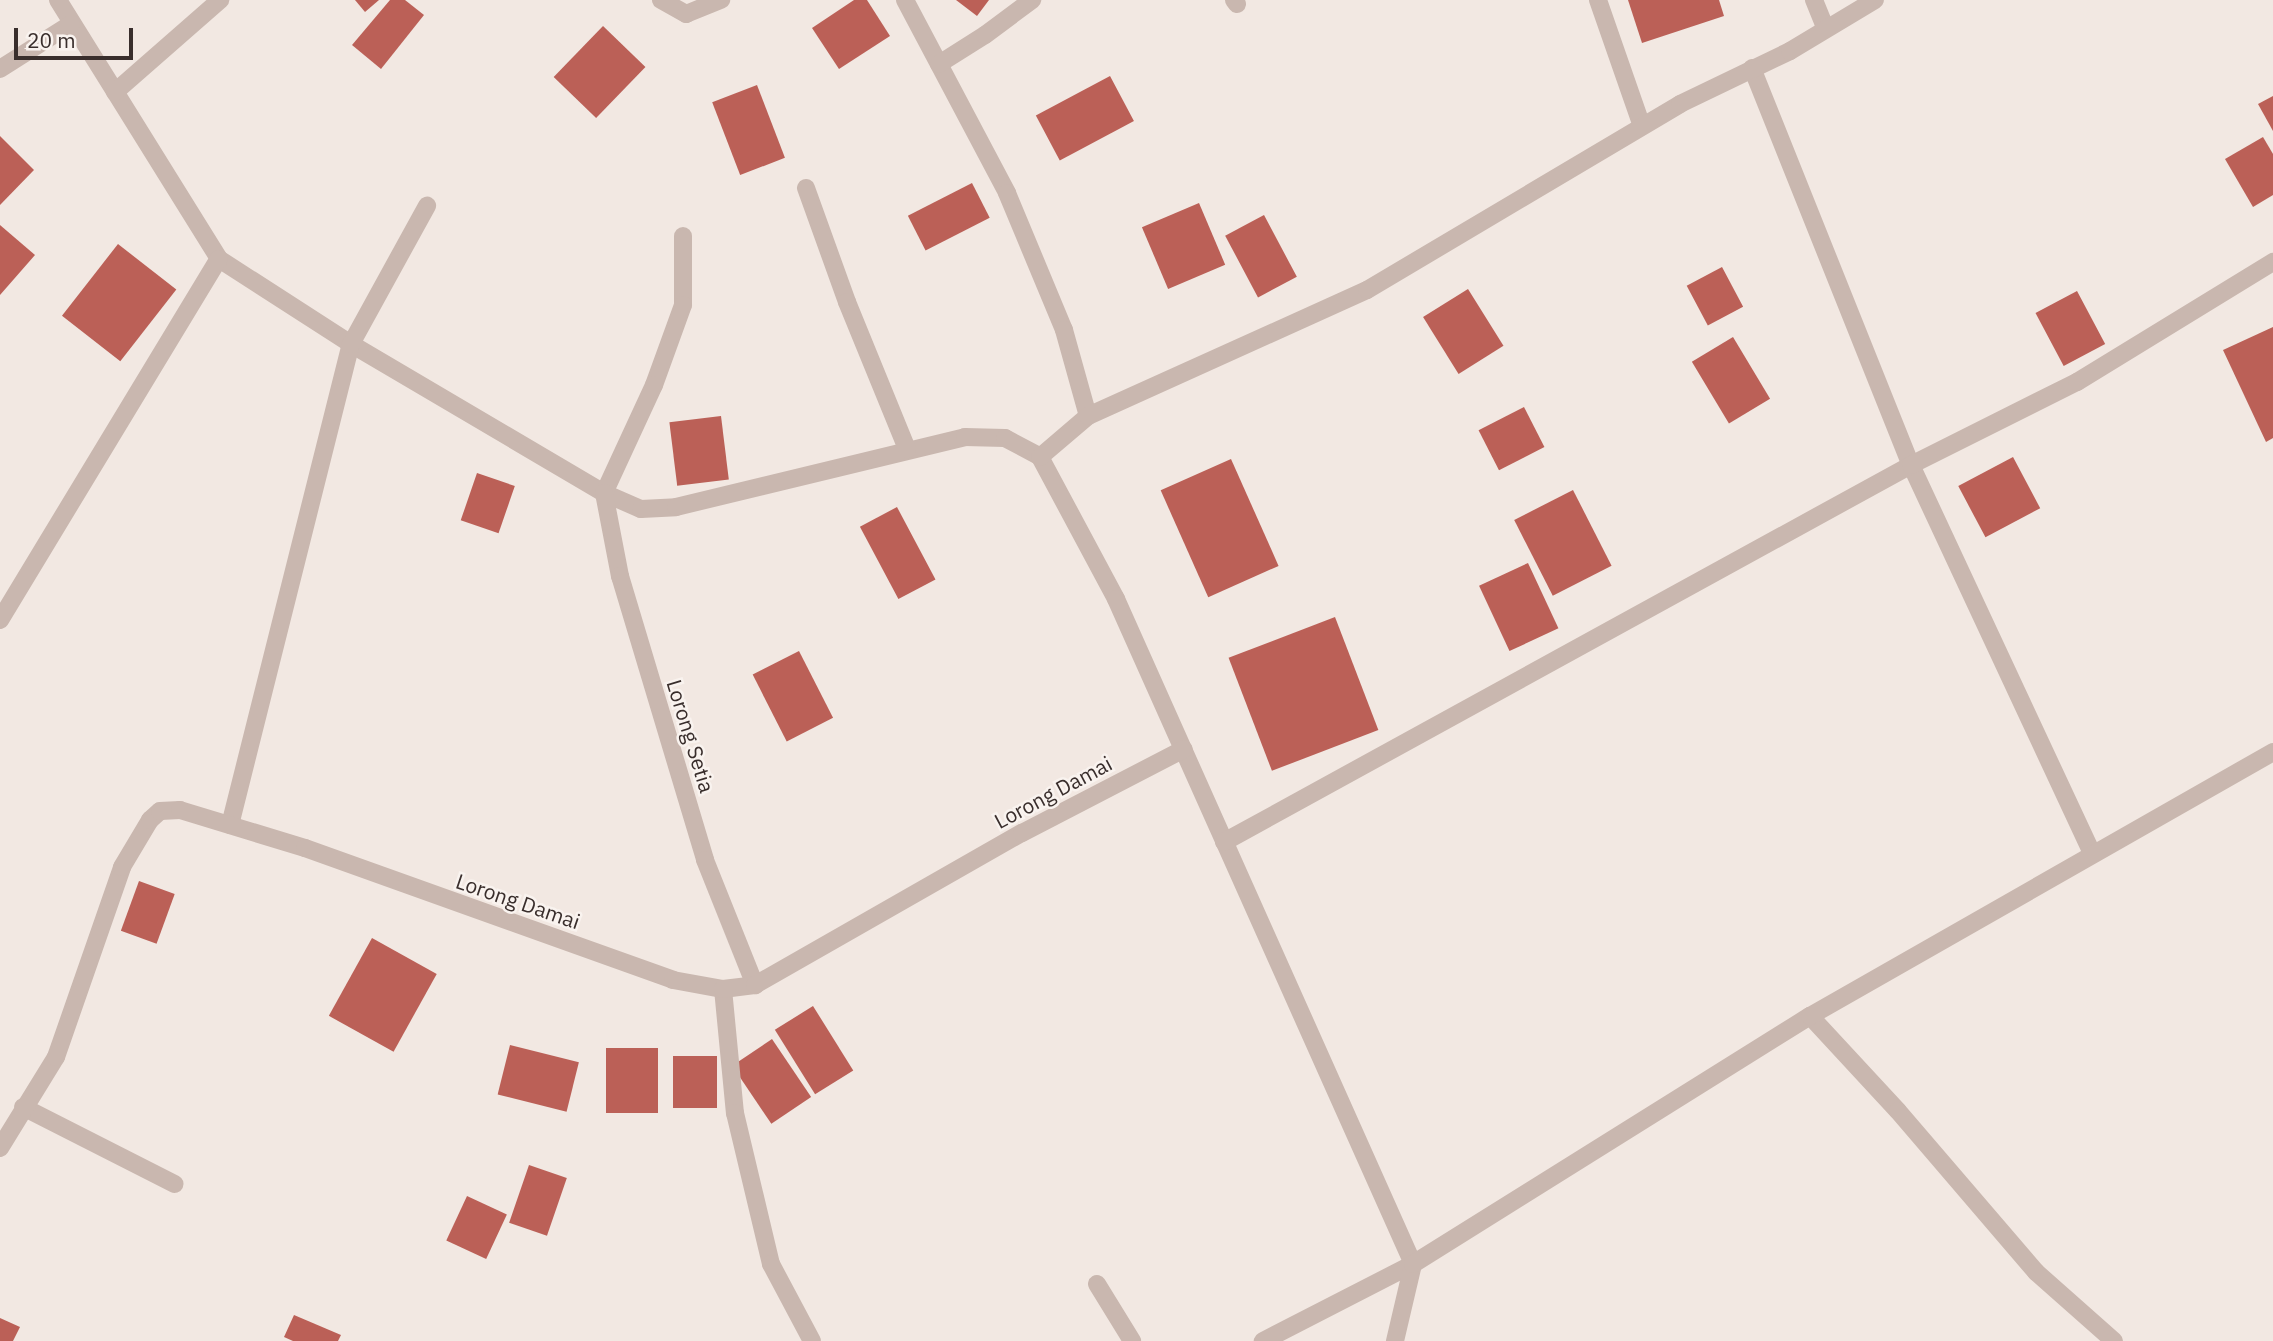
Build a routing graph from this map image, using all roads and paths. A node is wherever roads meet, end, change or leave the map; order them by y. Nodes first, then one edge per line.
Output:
1 (58, 0) edge
2 (220, 0) edge
3 (661, 0) edge
4 (721, 0) edge
5 (905, 0) edge
6 (1032, 0) edge
7 (1598, 0) edge
8 (1815, 0) edge
9 (1875, 0) edge
10 (71, 24) junction
11 (1826, 29) junction
12 (939, 64) junction
13 (1752, 68) junction
14 (0, 69) edge
15 (115, 92) junction
16 (1642, 126) junction
17 (806, 188) dead end
18 (427, 206) dead end
19 (683, 236) dead end
20 (219, 259) junction
21 (2273, 261) edge
22 (351, 344) junction
23 (1088, 416) junction
24 (907, 449) junction
25 (1040, 457) junction
26 (1912, 465) junction
27 (604, 492) junction
28 (0, 620) edge
29 (1184, 749) junction
30 (2273, 752) edge
31 (230, 824) junction
32 (1224, 842) junction
33 (2092, 853) junction
34 (755, 985) junction
35 (723, 989) junction
36 (1810, 1016) junction
37 (23, 1107) junction
38 (0, 1148) edge
39 (175, 1184) dead end
40 (1413, 1264) junction
41 (1097, 1283) dead end
42 (813, 1341) edge
43 (1132, 1341) edge
44 (1263, 1341) edge
45 (1395, 1341) edge
46 (2113, 1341) edge

1 - 10 street
2 - 15 street
3 - 4 street
5 - 12 street
6 - 12 street
7 - 16 street
8 - 11 street
9 - 11 street
10 - 14 street
10 - 15 street
11 - 13 street
12 - 23 street
13 - 16 street
13 - 26 street
15 - 20 street
16 - 23 street
17 - 24 street
18 - 22 street
19 - 27 street
20 - 22 street
20 - 28 street
21 - 26 street
22 - 27 street
22 - 31 street
23 - 25 street
24 - 25 street
24 - 27 street
25 - 29 street
26 - 32 street
26 - 33 street
27 - 34 street, Lorong Setia
29 - 32 street
29 - 34 street, Lorong Damai
30 - 33 street
31 - 35 street, Lorong Damai
31 - 37 street, Lorong Damai
32 - 40 street
33 - 36 street
34 - 35 street, Lorong Damai
35 - 42 street
36 - 40 street
36 - 46 street
37 - 38 street, Lorong Damai
37 - 39 street
40 - 44 street
40 - 45 street
41 - 43 street

